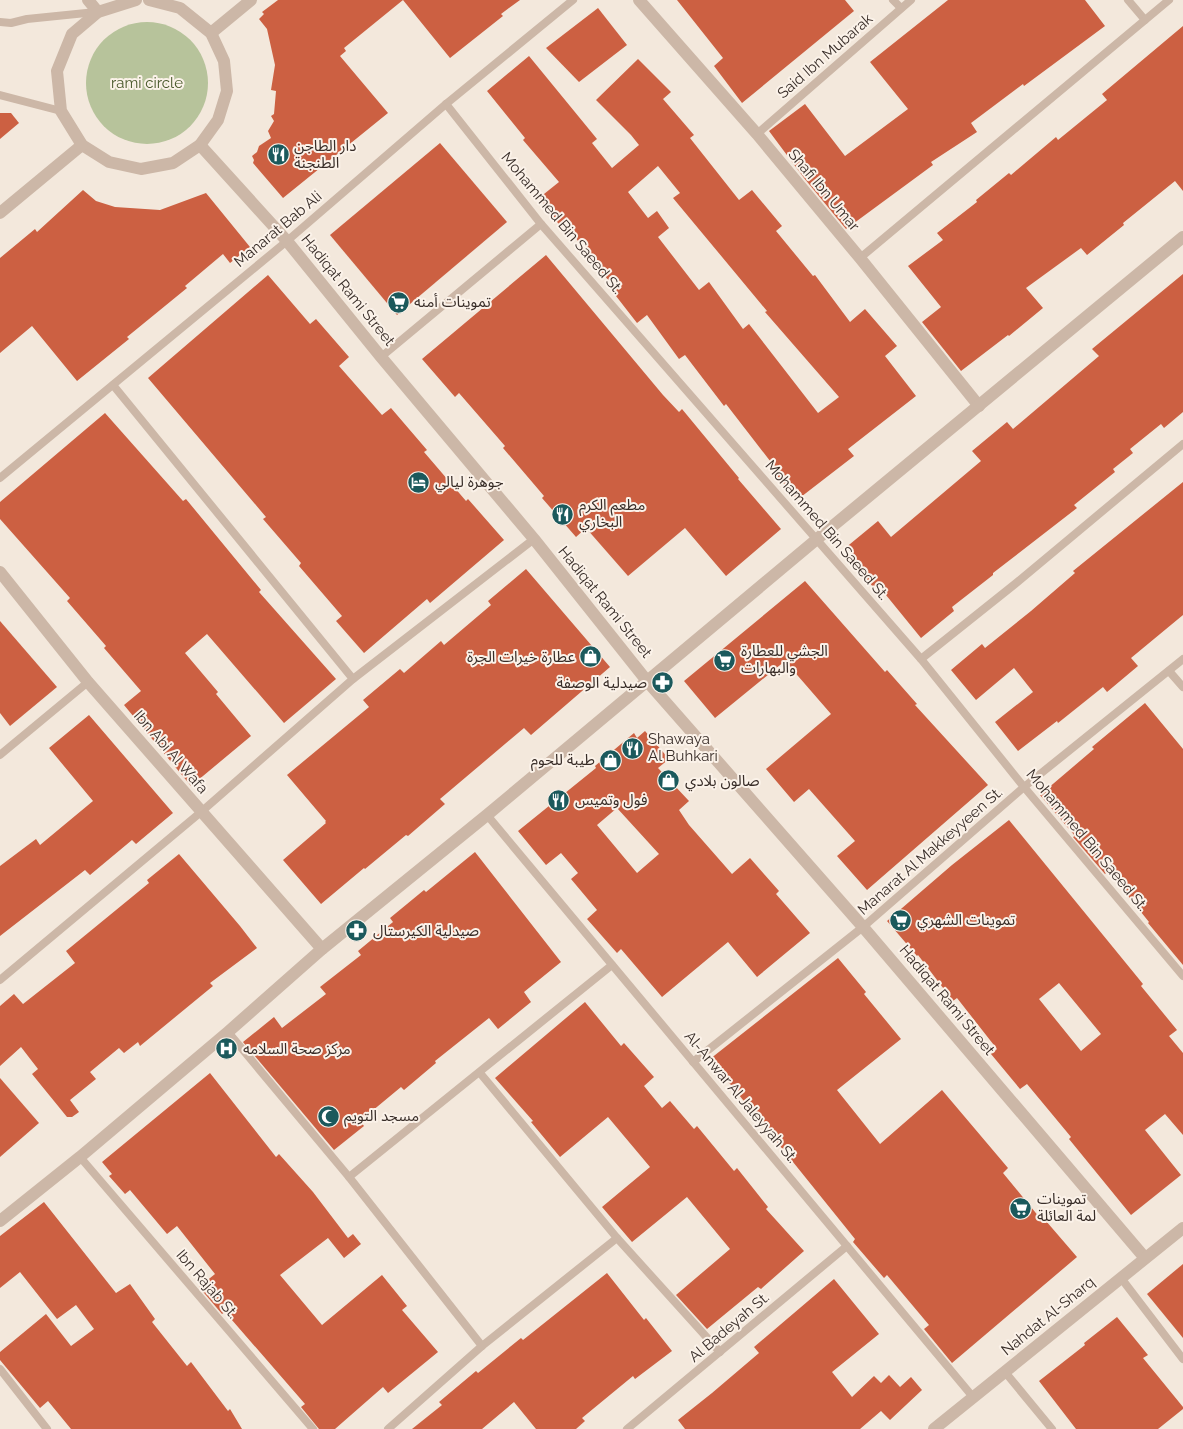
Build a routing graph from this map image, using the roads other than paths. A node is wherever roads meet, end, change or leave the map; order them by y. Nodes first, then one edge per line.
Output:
1 (88, 0) edge
2 (136, 0) edge
3 (149, 0) edge
4 (251, 0) edge
5 (572, 0) edge
6 (639, 0) edge
7 (894, 0) edge
8 (911, 0) edge
9 (1128, 0) edge
10 (1169, 0) edge
11 (900, 8) junction
12 (98, 12) junction
13 (1145, 20) junction
14 (0, 22) edge
15 (211, 33) junction
16 (0, 95) edge
17 (446, 104) junction
18 (60, 111) junction
19 (757, 134) junction
20 (82, 145) junction
21 (200, 145) junction
22 (0, 213) edge
23 (541, 224) junction
24 (1183, 237) edge
25 (287, 240) junction
26 (860, 258) junction
27 (381, 357) junction
28 (113, 384) junction
29 (979, 406) junction
30 (1183, 444) edge
31 (0, 478) edge
32 (534, 539) junction
33 (817, 539) junction
34 (0, 572) edge
35 (921, 659) junction
36 (1183, 659) edge
37 (1169, 671) junction
38 (353, 679) junction
39 (647, 681) junction
40 (88, 682) junction
41 (1183, 687) edge
42 (0, 755) edge
43 (1024, 787) junction
44 (201, 812) junction
45 (487, 815) junction
46 (863, 927) junction
47 (322, 949) junction
48 (612, 964) junction
49 (1183, 976) edge
50 (0, 980) edge
51 (228, 1032) junction
52 (693, 1062) junction
53 (480, 1073) junction
54 (80, 1157) junction
55 (349, 1177) junction
56 (0, 1221) edge
57 (1183, 1228) edge
58 (618, 1238) junction
59 (847, 1246) junction
60 (1145, 1258) junction
61 (1121, 1278) junction
62 (482, 1346) junction
63 (720, 1352) junction
64 (1183, 1359) edge
65 (0, 1370) edge
66 (1005, 1372) junction
67 (974, 1397) junction
68 (43, 1428) edge
69 (313, 1429) edge
70 (388, 1429) edge
71 (627, 1429) edge
72 (934, 1429) edge
73 (1052, 1429) edge

1 - 12 street
2 - 12 street
3 - 15 street
4 - 15 street
5 - 17 lane, Manarat Bab Ali
6 - 19 street, Shafi Ibn Umar
7 - 11 lane
8 - 11 lane, Said Ibn Mubarak
9 - 13 lane
10 - 13 lane
11 - 19 lane, Said Ibn Mubarak
12 - 14 lane
12 - 18 street
13 - 26 lane
15 - 21 street
16 - 18 lane
17 - 23 lane, Mohammed Bin Saeed St.
17 - 25 lane, Manarat Bab Ali
18 - 20 street
19 - 26 street, Shafi Ibn Umar
20 - 21 street
20 - 22 street
21 - 25 street, Hadiqat Rami Street
23 - 27 lane
23 - 33 lane, Mohammed Bin Saeed St.
24 - 29 street
25 - 27 street, Hadiqat Rami Street
25 - 28 lane, Manarat Bab Ali
26 - 29 street, Shafi Ibn Umar
27 - 32 street, Hadiqat Rami Street
28 - 31 lane, Manarat Bab Ali
28 - 38 lane
29 - 33 street
30 - 35 lane
32 - 38 lane
32 - 39 street, Hadiqat Rami Street
33 - 35 lane, Mohammed Bin Saeed St.
33 - 39 street
34 - 40 street, Ibn Abi Al Wafa
35 - 43 lane, Mohammed Bin Saeed St.
36 - 37 lane, Manarat Al Makkeyyeen St.
37 - 41 lane
37 - 43 lane, Manarat Al Makkeyyeen St.
38 - 44 lane
39 - 45 street
39 - 46 street, Hadiqat Rami Street
40 - 42 lane
40 - 44 street, Ibn Abi Al Wafa
43 - 46 lane, Manarat Al Makkeyyeen St.
43 - 49 lane, Mohammed Bin Saeed St.
44 - 47 street, Ibn Abi Al Wafa
44 - 50 lane
45 - 47 street
45 - 48 lane, Al-Anwar Al Jaleyyah St.
46 - 52 lane, Manarat Al Makkeyyeen St.
46 - 60 street, Hadiqat Rami Street
47 - 51 street
48 - 52 lane, Al-Anwar Al Jaleyyah St.
48 - 53 lane
51 - 54 street
51 - 55 lane
52 - 59 lane, Al-Anwar Al Jaleyyah St.
53 - 55 lane
53 - 58 lane
54 - 56 street
54 - 69 lane, Ibn Rajab St.
55 - 62 lane
57 - 60 street, Nahdat Al-Sharq
58 - 62 lane
58 - 63 lane
59 - 63 lane, Al Badeyah St.
59 - 67 lane, Al-Anwar Al Jaleyyah St.
60 - 61 street, Nahdat Al-Sharq
61 - 64 lane
61 - 66 street, Nahdat Al-Sharq
62 - 70 lane
63 - 71 lane, Al Badeyah St.
65 - 68 lane
66 - 67 street, Nahdat Al-Sharq
66 - 73 lane
67 - 72 street, Nahdat Al-Sharq

